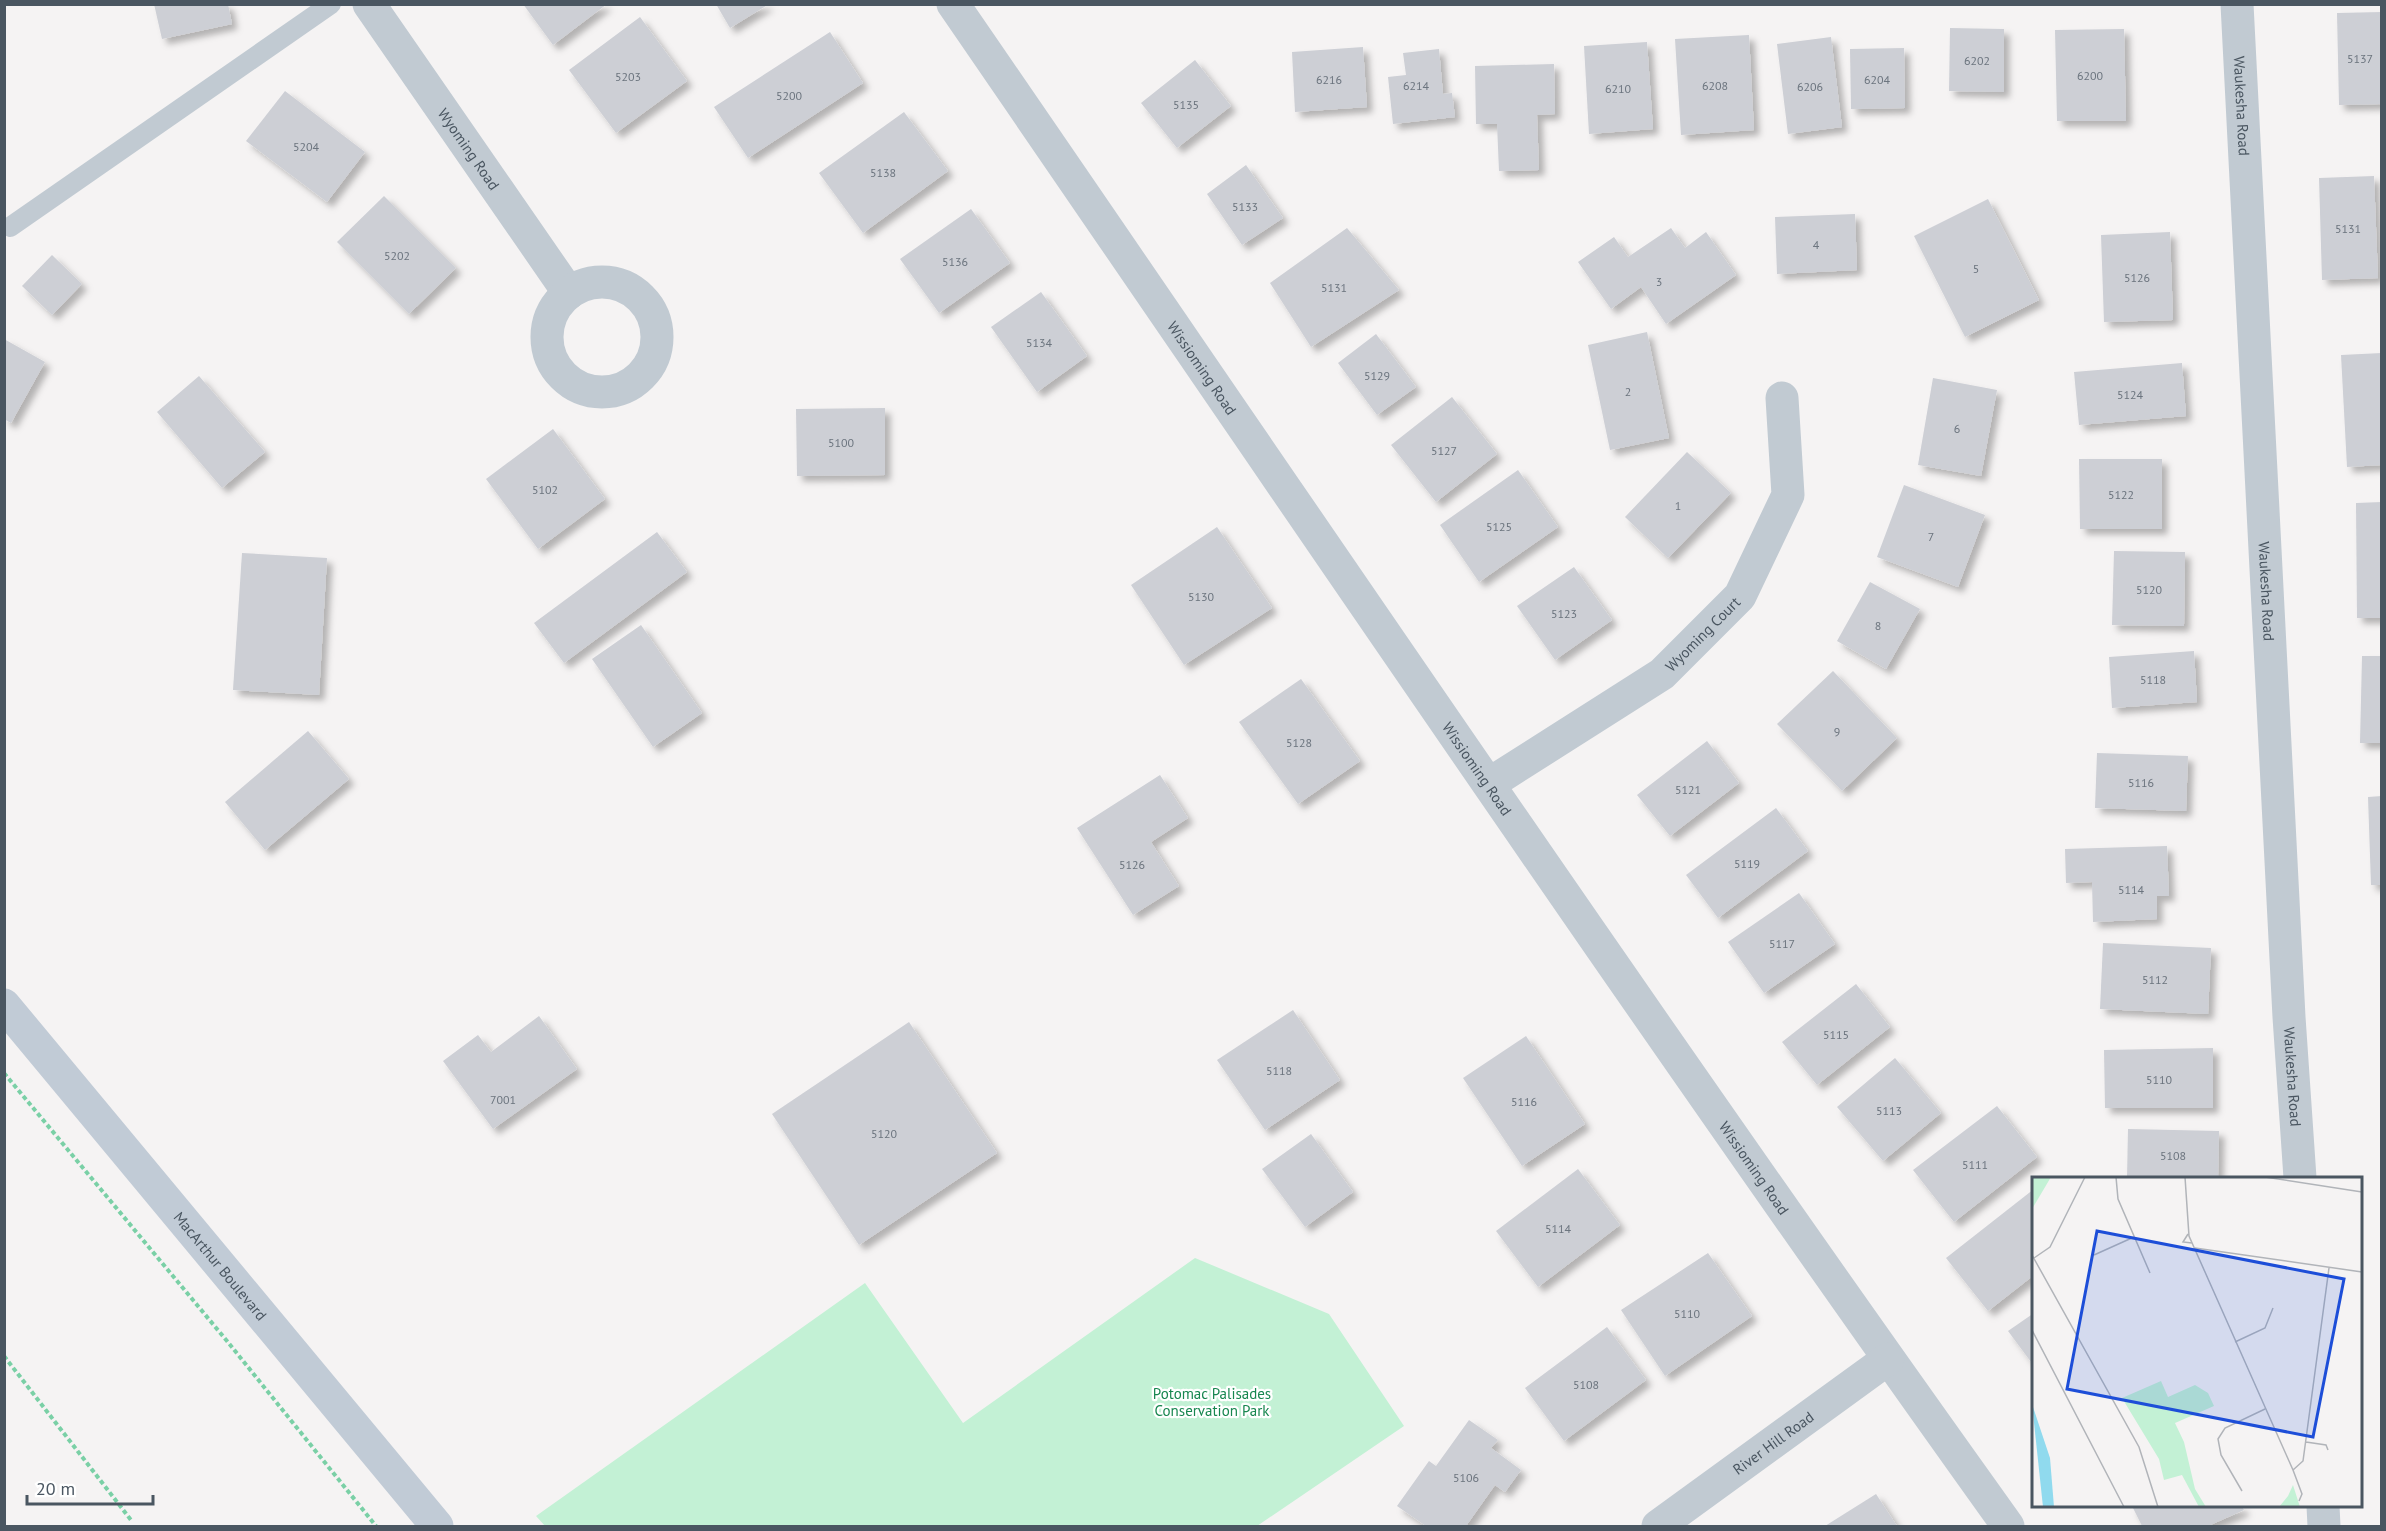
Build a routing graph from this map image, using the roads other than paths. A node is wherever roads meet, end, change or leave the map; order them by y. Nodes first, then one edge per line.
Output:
1 (331, 4) edge
2 (369, 4) edge
3 (953, 4) edge
4 (2237, 4) edge
5 (10, 227) dead end
6 (569, 292) dead end
7 (1782, 398) dead end
8 (1489, 784) junction
9 (4, 1005) edge
10 (2300, 1177) edge
11 (1888, 1359) junction
12 (2323, 1507) edge
13 (437, 1527) edge
14 (1658, 1527) edge
15 (2008, 1527) edge
16 (2324, 1527) edge

1 - 5 lane
2 - 6 street, Wyoming Road
3 - 8 street, Wissioming Road
4 - 10 street, Waukesha Road
7 - 8 street, Wyoming Court
8 - 11 street, Wissioming Road
9 - 13 main road, MacArthur Boulevard
11 - 14 street, River Hill Road
11 - 15 street, Wissioming Road
12 - 16 street

